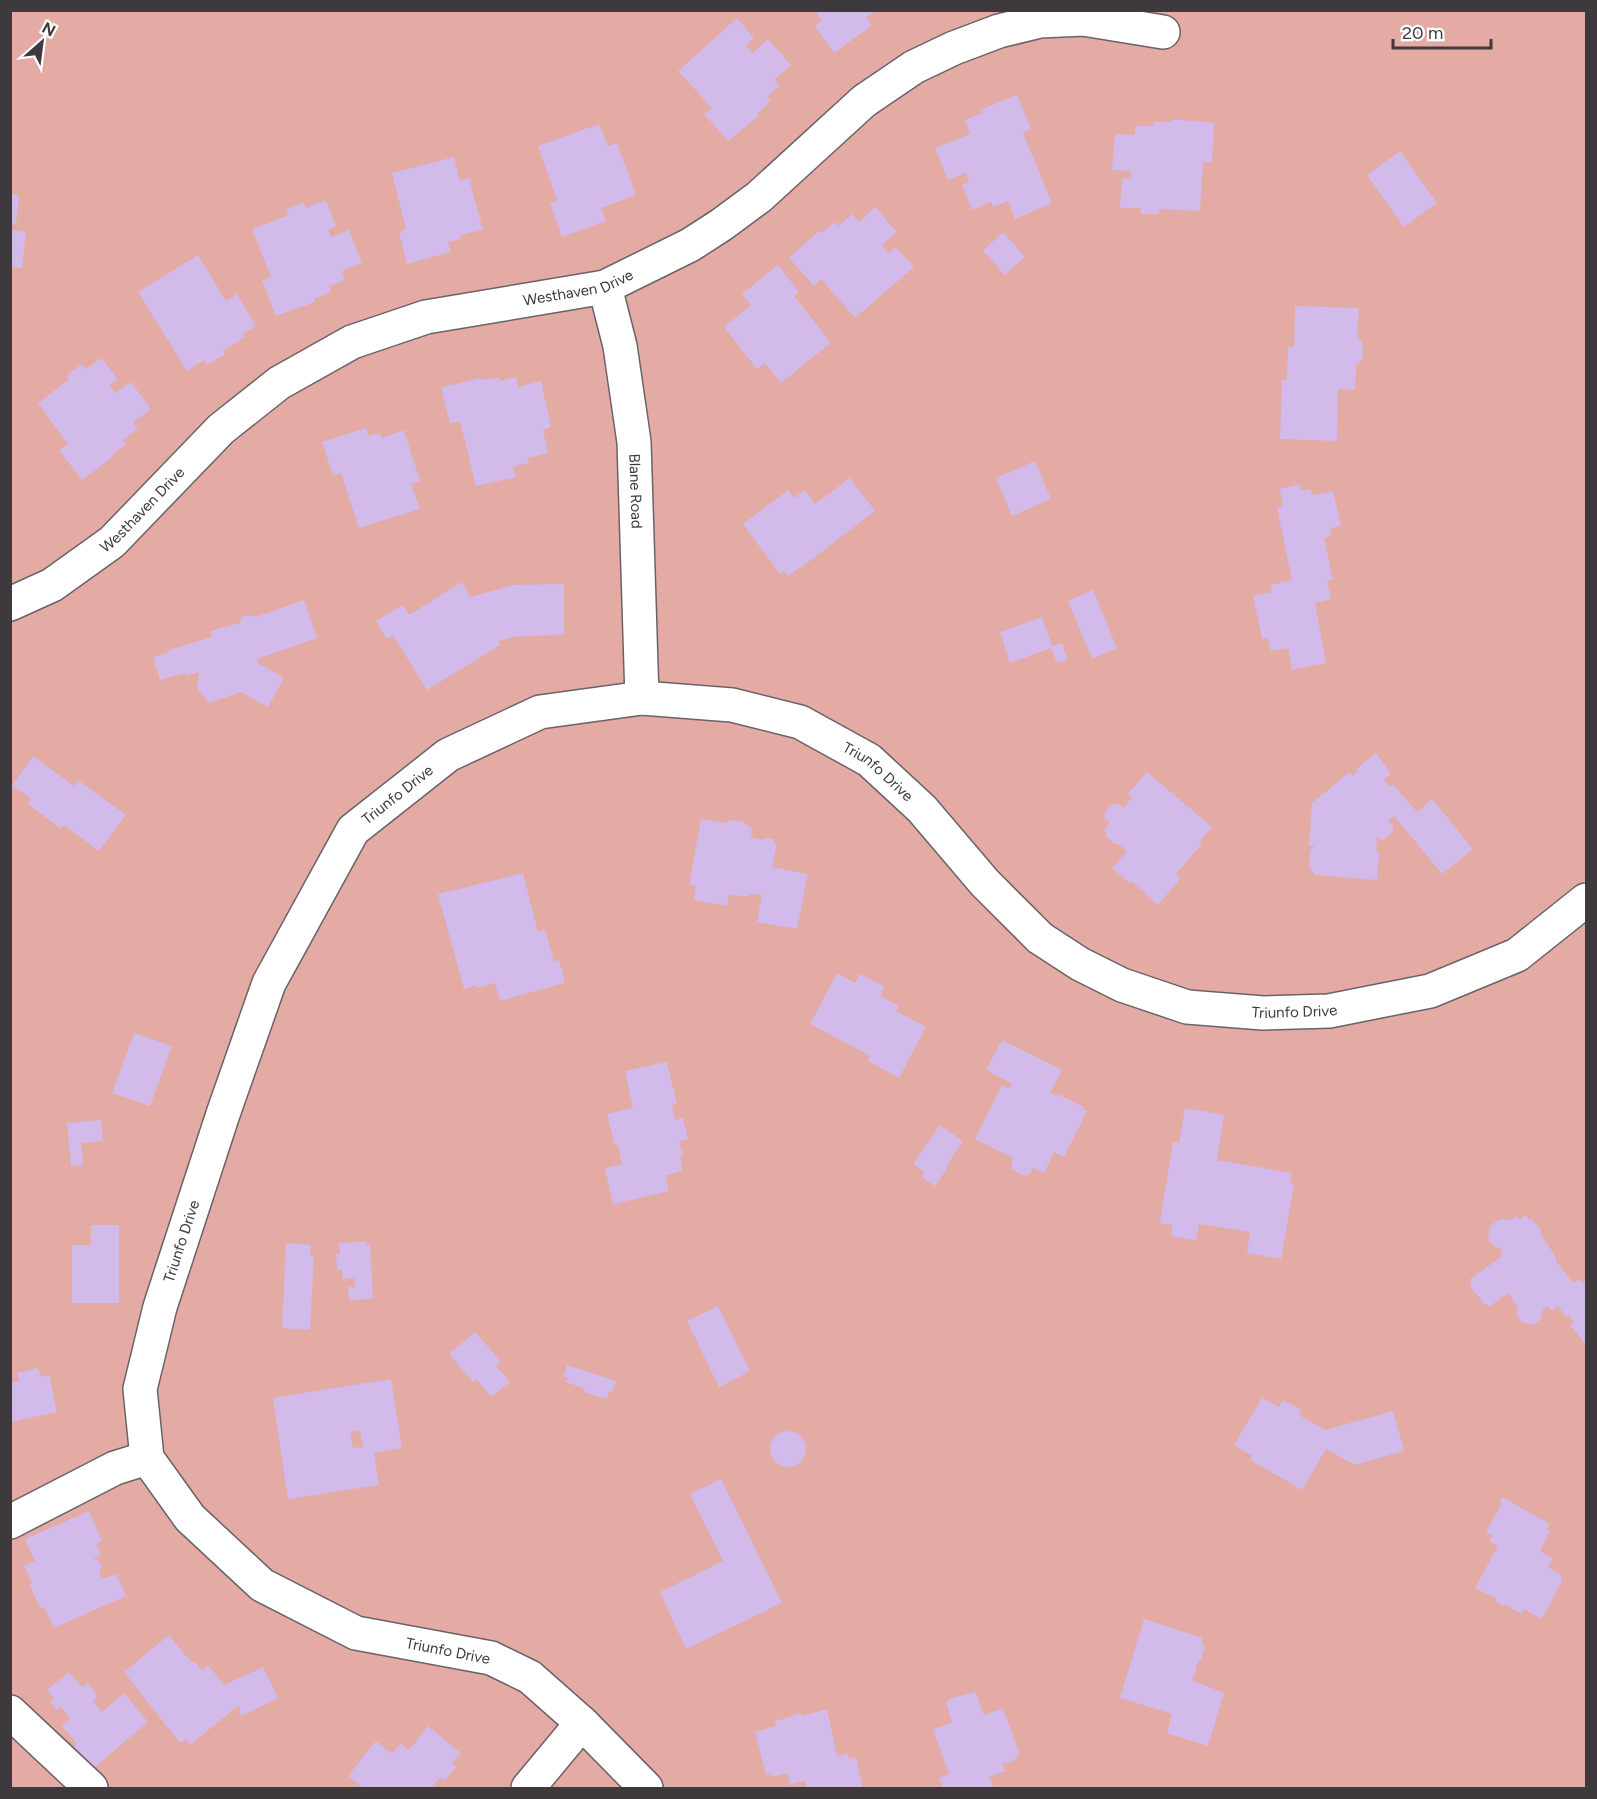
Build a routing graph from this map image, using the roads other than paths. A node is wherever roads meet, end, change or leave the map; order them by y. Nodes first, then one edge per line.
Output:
1 (1163, 32) dead end
2 (605, 287) junction
3 (10, 604) edge
4 (642, 698) junction
5 (1587, 900) edge
6 (147, 1458) junction
7 (10, 1522) edge
8 (10, 1712) edge
9 (582, 1723) junction
10 (91, 1788) edge
11 (528, 1788) edge
12 (646, 1788) edge

1 - 2 street, Westhaven Drive
2 - 3 street, Westhaven Drive
2 - 4 street, Blane Road
4 - 5 street, Triunfo Drive
4 - 6 street, Triunfo Drive
6 - 7 street
6 - 9 street, Triunfo Drive
8 - 10 street
9 - 11 street
9 - 12 street, Triunfo Drive

